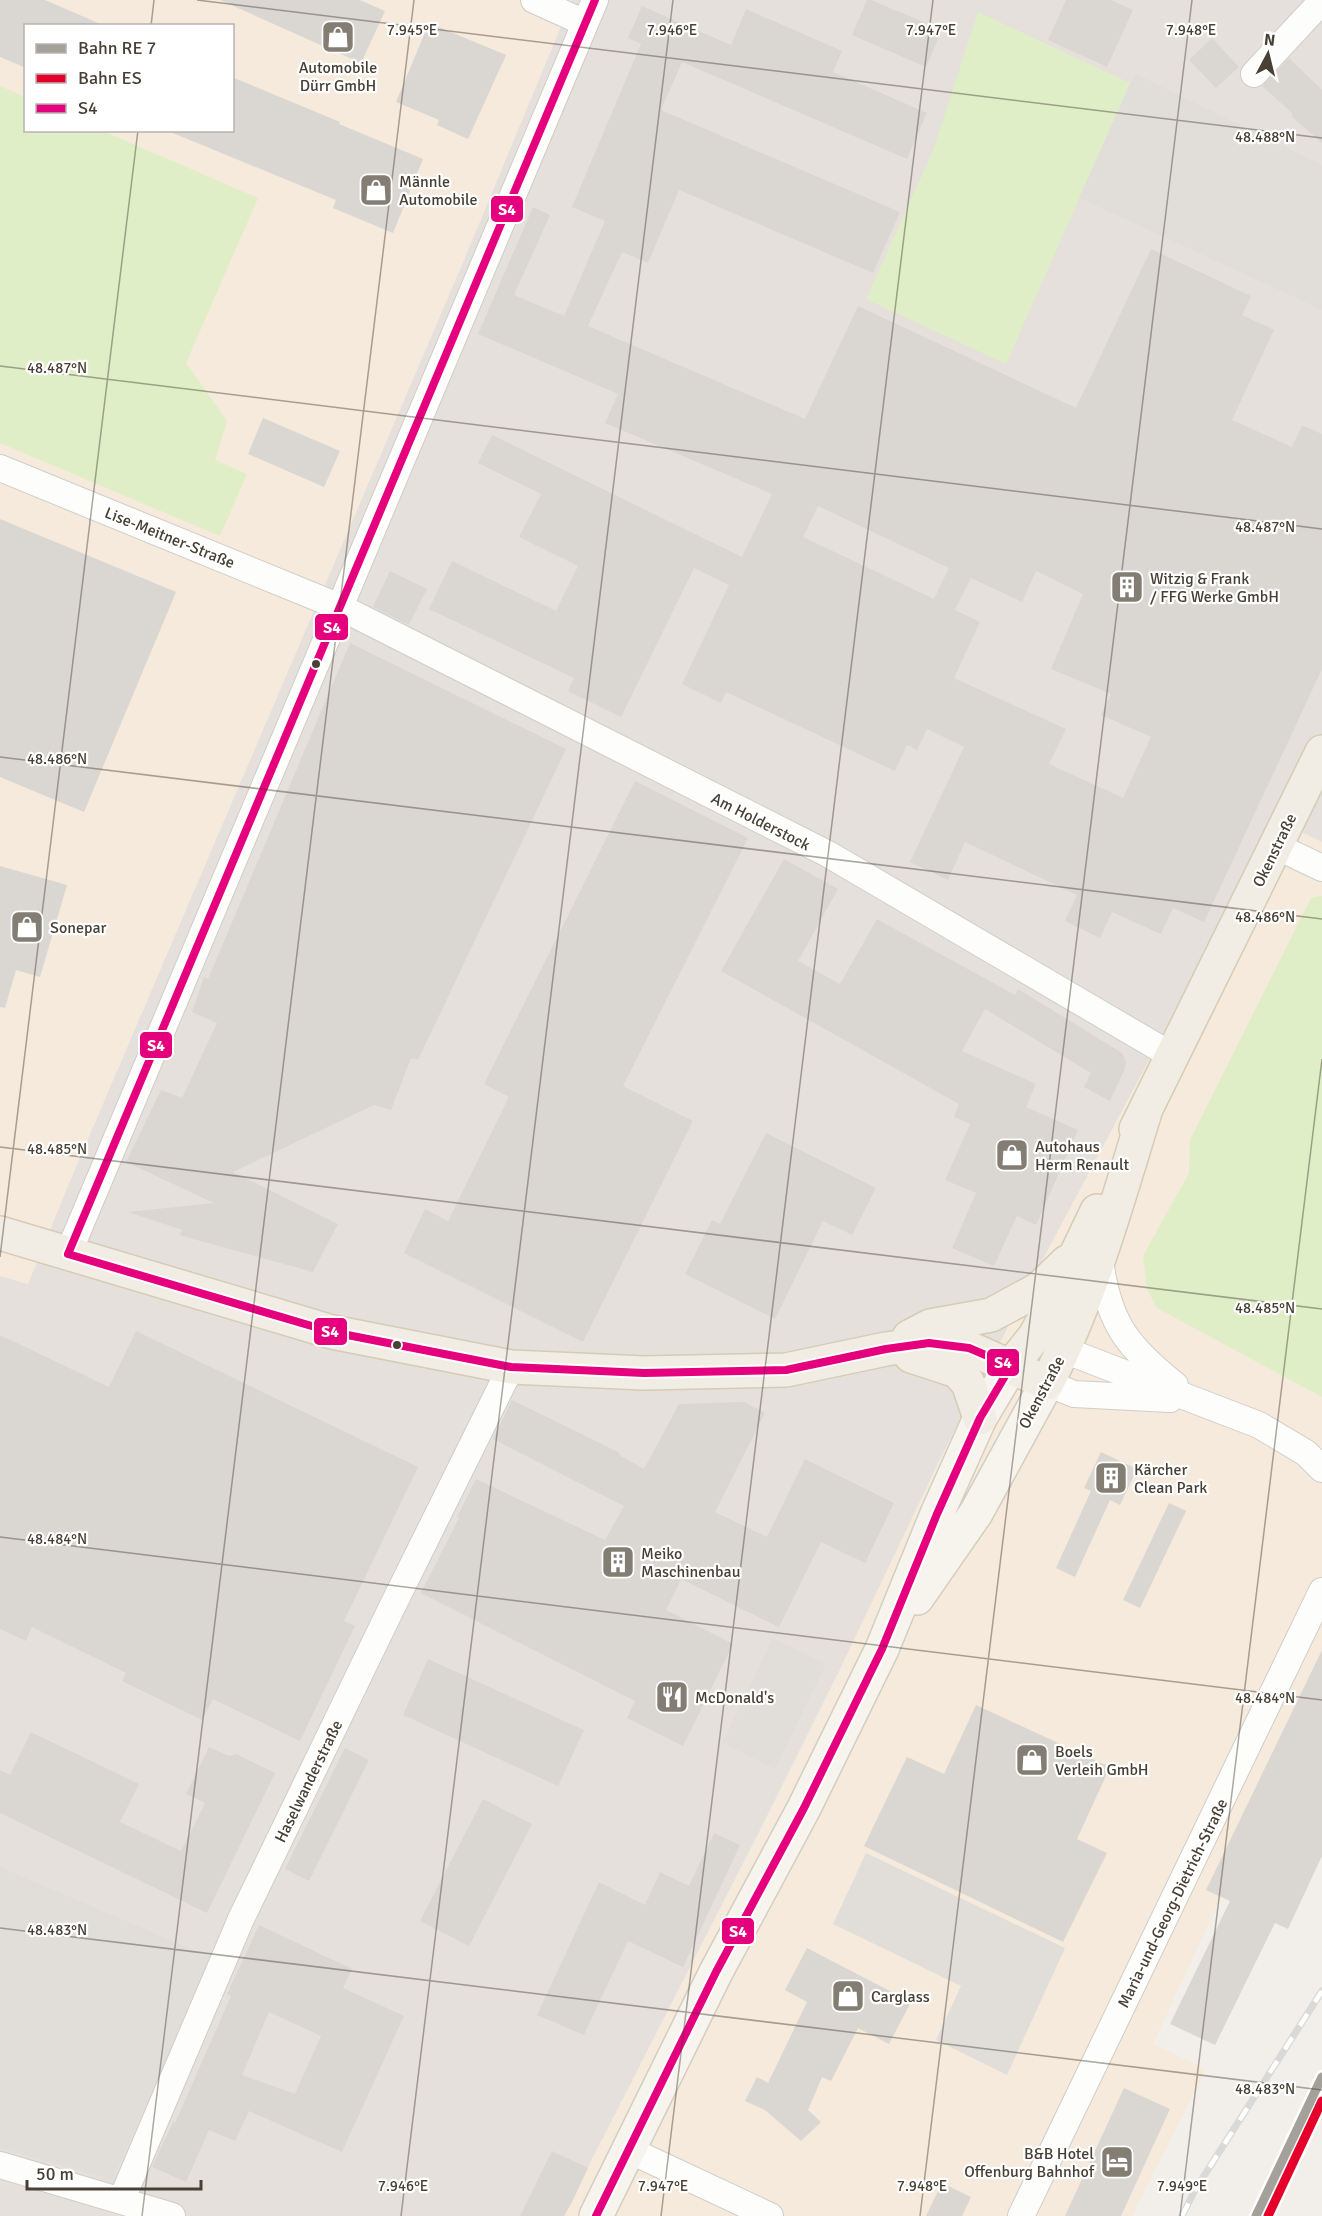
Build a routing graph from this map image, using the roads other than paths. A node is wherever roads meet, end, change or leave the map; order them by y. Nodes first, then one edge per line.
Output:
1 (534, 0) edge
2 (1322, 1) edge
3 (590, 12) edge
4 (1254, 74) dead end
5 (0, 468) edge
6 (340, 607) junction
7 (1322, 752) edge
8 (1276, 846) junction
9 (1322, 868) edge
10 (1171, 1055) junction
11 (0, 1233) edge
12 (68, 1254) junction
13 (1090, 1254) junction
14 (991, 1316) junction
15 (1050, 1343) junction
16 (886, 1349) junction
17 (1011, 1366) junction
18 (511, 1367) junction
19 (1047, 1383) junction
20 (1194, 1400) junction
21 (980, 1418) junction
22 (1322, 1469) edge
23 (1322, 1591) edge
24 (882, 1649) junction
25 (629, 2150) junction
26 (0, 2164) edge
27 (120, 2201) junction
28 (172, 2216) edge
29 (596, 2216) edge
30 (770, 2216) edge
31 (1021, 2216) edge

1 - 3 street
2 - 4 street
3 - 6 street
5 - 6 street, Lise-Meitner-Straße
6 - 10 street, Am Holderstock
6 - 12 street
7 - 8 main road, Okenstraße
8 - 9 street
8 - 10 main road, Okenstraße
10 - 13 main road, Okenstraße
11 - 12 main road
12 - 18 main road
13 - 14 main road
13 - 15 main road, Okenstraße
13 - 20 street
14 - 15 main road
14 - 16 main road
15 - 17 main road, Okenstraße
15 - 19 main road, Okenstraße
15 - 20 street
16 - 17 main road
16 - 18 main road
16 - 21 main road
17 - 19 main road
17 - 21 main road, Okenstraße
18 - 27 street, Haselwanderstraße
19 - 20 street
19 - 24 main road, Okenstraße
20 - 22 street
21 - 24 main road, Okenstraße
23 - 31 street, Maria-und-Georg-Dietrich-Straße
24 - 25 main road, Okenstraße
25 - 29 main road, Okenstraße
25 - 30 street
26 - 27 street
27 - 28 street

